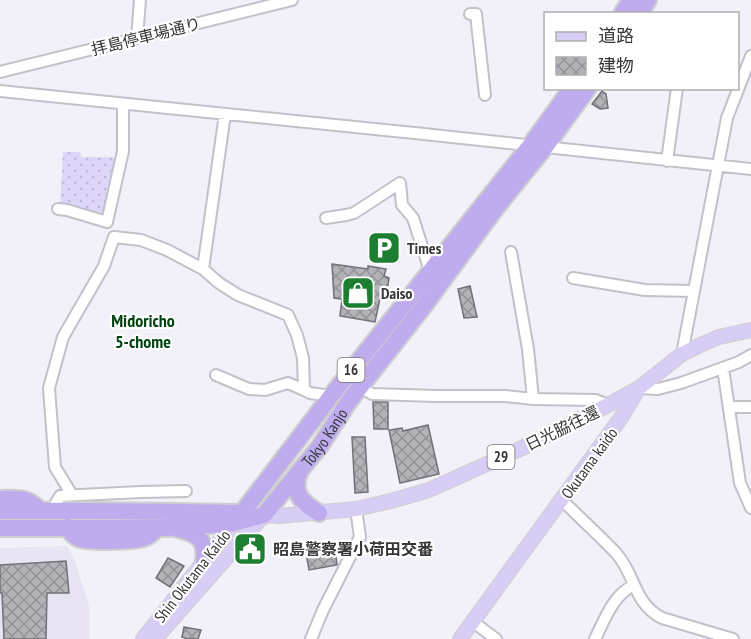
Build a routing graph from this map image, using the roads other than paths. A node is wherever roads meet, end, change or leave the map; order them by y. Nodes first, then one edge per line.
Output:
1 (141, 0) edge
2 (292, 0) edge
3 (470, 14) dead end
4 (137, 38) junction
5 (751, 56) edge
6 (0, 72) edge
7 (739, 87) edge
8 (571, 90) edge
9 (586, 90) edge
10 (677, 90) edge
11 (738, 90) edge
12 (0, 92) edge
13 (484, 95) dead end
14 (123, 105) junction
15 (225, 114) junction
16 (537, 147) junction
17 (667, 160) junction
18 (717, 166) junction
19 (751, 170) edge
20 (58, 208) dead end
21 (326, 218) dead end
22 (511, 252) dead end
23 (203, 269) junction
24 (430, 271) junction
25 (573, 278) dead end
26 (694, 291) junction
27 (751, 330) edge
28 (682, 354) junction
29 (751, 355) edge
30 (723, 368) junction
31 (216, 375) dead end
32 (360, 387) junction
33 (639, 388) junction
34 (304, 390) junction
35 (331, 396) junction
36 (533, 399) junction
37 (608, 405) junction
38 (729, 407) junction
39 (751, 407) edge
40 (299, 472) junction
41 (186, 491) dead end
42 (72, 495) junction
43 (0, 499) edge
44 (562, 500) junction
45 (751, 508) edge
46 (356, 509) junction
47 (0, 511) edge
48 (45, 511) junction
49 (319, 513) junction
50 (264, 515) junction
51 (238, 518) junction
52 (0, 528) edge
53 (163, 528) junction
54 (204, 561) junction
55 (634, 585) junction
56 (472, 621) junction
57 (143, 639) edge
58 (155, 639) edge
59 (311, 639) edge
60 (460, 639) edge
61 (496, 639) edge
62 (595, 639) edge
63 (734, 639) edge

1 - 4 street
2 - 4 street, 拝島停車場通り
3 - 13 street
4 - 6 street, 拝島停車場通り
5 - 7 street
8 - 16 highway, Tokyo Kanjo / 16
9 - 16 highway, Tokyo Kanjo / 16
10 - 17 street
11 - 18 street
12 - 14 street
14 - 15 street
14 - 20 street
15 - 16 street
15 - 23 street
16 - 17 street
16 - 24 highway, Tokyo Kanjo / 16
16 - 32 highway, Tokyo Kanjo / 16
17 - 18 street
18 - 19 street
18 - 26 street
21 - 24 street
22 - 36 street
23 - 34 street
23 - 42 street
24 - 35 highway, Tokyo Kanjo / 16
25 - 26 street
26 - 28 street
27 - 28 main road, Okutama kaido / 29
28 - 33 main road, Okutama kaido / 29
29 - 30 street, 日光脇往還
30 - 33 street, 日光脇往還
30 - 38 street
31 - 34 street
32 - 36 street
32 - 40 highway, Tokyo Kanjo / 16
33 - 37 main road, 日光脇往還 / 29
33 - 44 main road, Okutama kaido / 29
34 - 35 street
35 - 51 highway, Tokyo Kanjo / 16
36 - 37 street
37 - 46 main road, 日光脇往還 / 29
38 - 39 street
38 - 45 street
40 - 49 highway
40 - 50 highway, Tokyo Kanjo / 16
41 - 42 street
42 - 48 street
43 - 48 highway
44 - 55 street
44 - 56 main road, Okutama kaido / 29
46 - 49 main road, 日光脇往還 / 29
46 - 59 street
47 - 48 highway
48 - 51 highway
49 - 50 main road, 日光脇往還 / 29
50 - 51 highway
50 - 58 main road, Shin Okutama Kaido
51 - 53 highway
51 - 54 main road, Shin Okutama Kaido
52 - 53 highway
53 - 54 highway
54 - 57 main road, Shin Okutama Kaido
55 - 62 street
55 - 63 street
56 - 60 main road, Okutama kaido / 29
56 - 61 street

